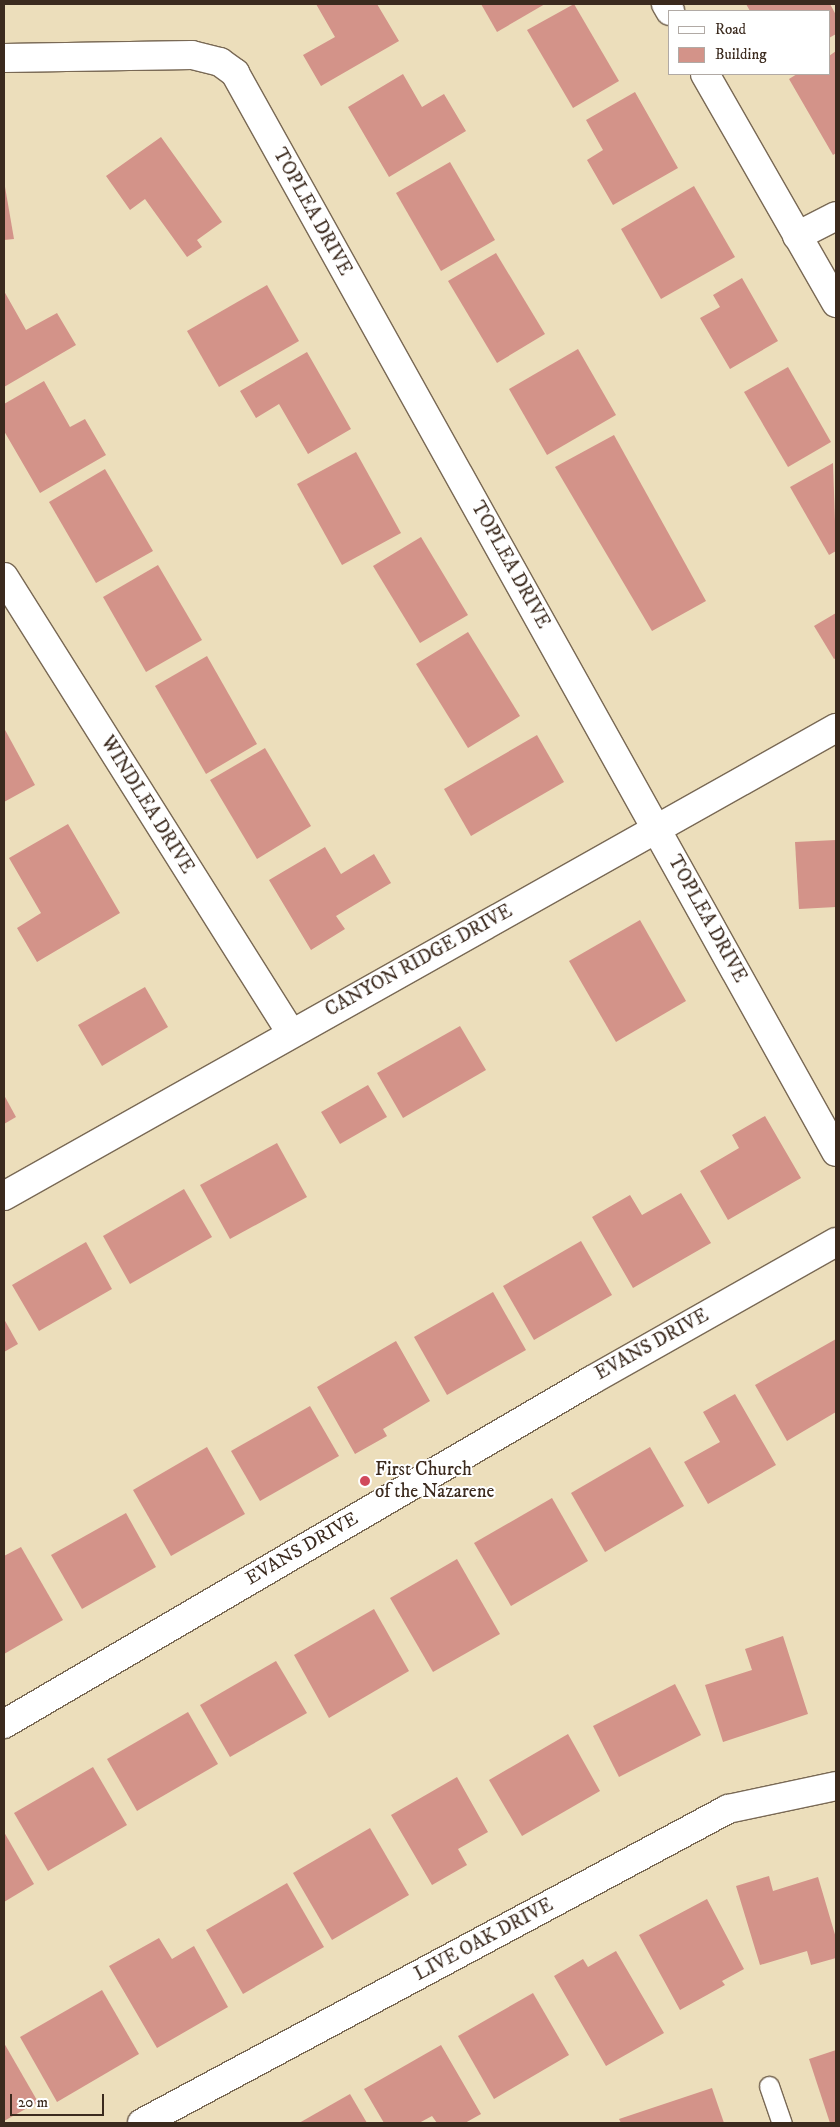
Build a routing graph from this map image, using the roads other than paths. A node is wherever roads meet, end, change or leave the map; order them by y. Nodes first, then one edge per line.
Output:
1 (4, 58) edge
2 (706, 75) edge
3 (836, 216) edge
4 (797, 236) junction
5 (836, 303) edge
6 (4, 577) edge
7 (836, 728) edge
8 (656, 829) junction
9 (291, 1033) junction
10 (836, 1152) edge
11 (4, 1196) edge
12 (836, 1242) edge
13 (4, 1724) edge
14 (836, 1786) edge
15 (769, 2086) dead end
16 (142, 2123) edge
17 (782, 2123) edge

1 - 8 street, TOPLEA DRIVE
2 - 4 street
3 - 4 street
4 - 5 street
6 - 9 street, WINDLEA DRIVE
7 - 8 street, CANYON RIDGE DRIVE
8 - 9 street, CANYON RIDGE DRIVE
8 - 10 street, TOPLEA DRIVE
9 - 11 street, CANYON RIDGE DRIVE
12 - 13 street, EVANS DRIVE
14 - 16 street, LIVE OAK DRIVE
15 - 17 lane

